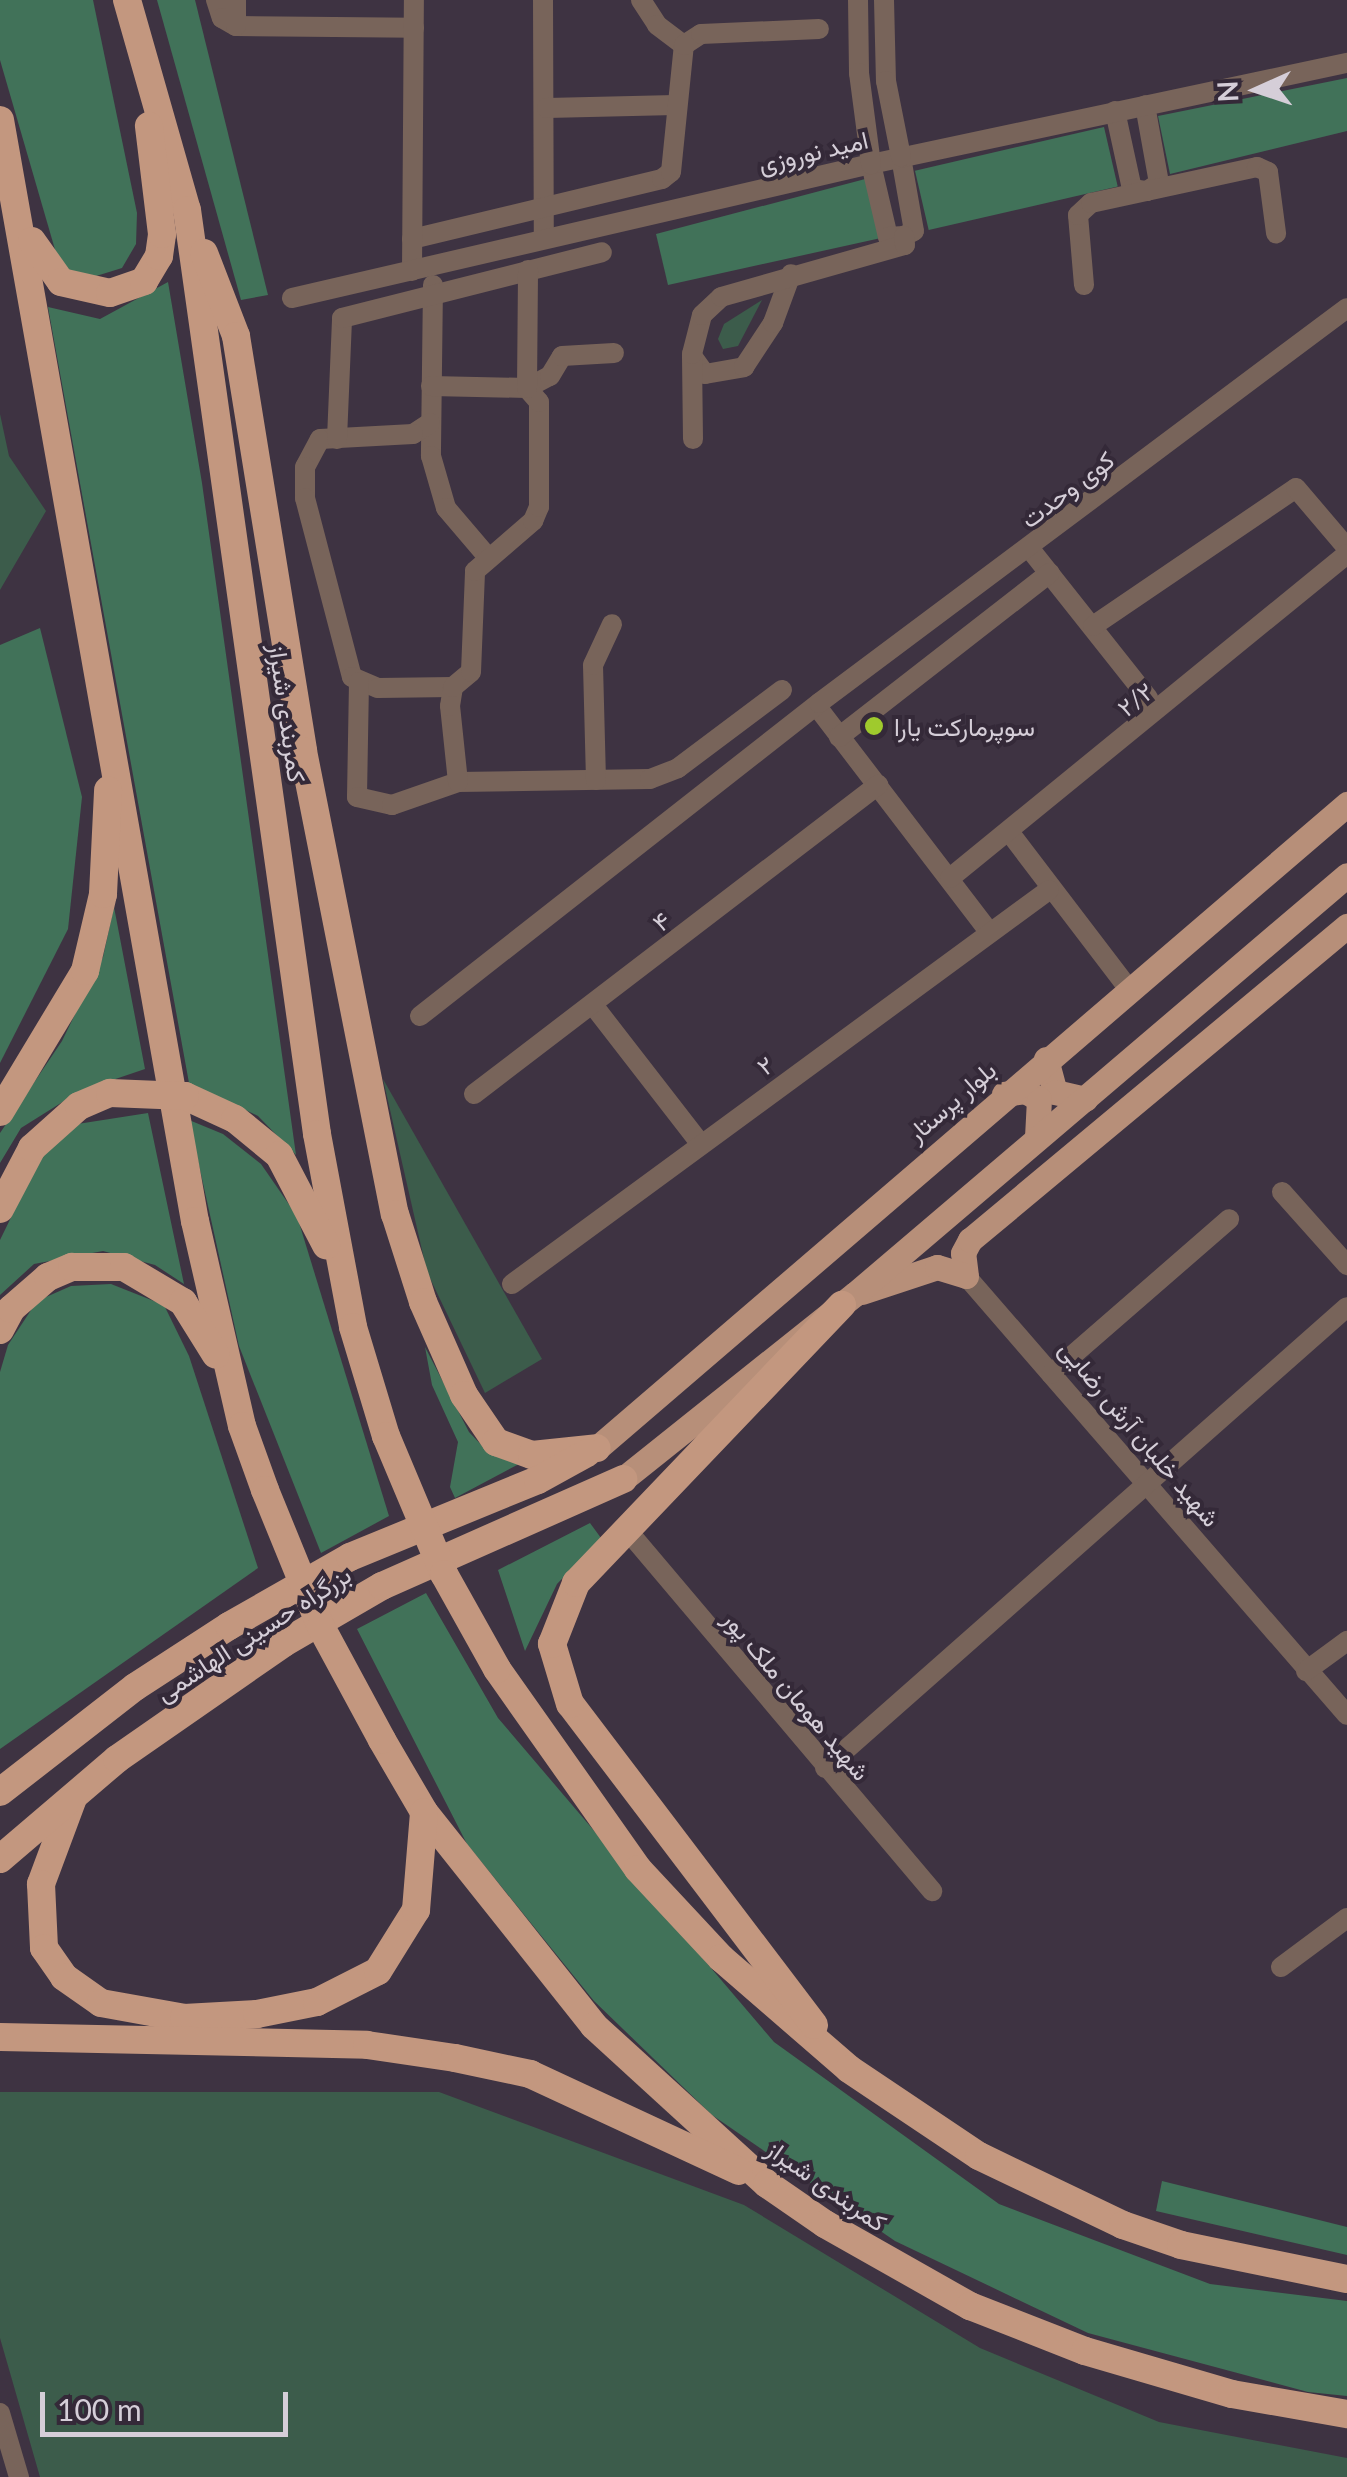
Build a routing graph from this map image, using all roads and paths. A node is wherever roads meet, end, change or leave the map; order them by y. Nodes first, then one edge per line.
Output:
1 (128, 0) edge
2 (216, 0) edge
3 (236, 0) edge
4 (414, 0) edge
5 (543, 0) edge
6 (641, 0) edge
7 (858, 0) edge
8 (884, 0) edge
9 (236, 26) junction
10 (414, 28) junction
11 (819, 29) dead end
12 (137, 34) junction
13 (684, 45) junction
14 (1347, 63) edge
15 (676, 105) junction
16 (1145, 105) junction
17 (548, 108) junction
18 (1115, 111) junction
19 (0, 120) edge
20 (901, 158) junction
21 (871, 164) junction
22 (1147, 192) junction
23 (544, 206) junction
24 (188, 210) junction
25 (20, 212) junction
26 (1276, 233) dead end
27 (904, 236) junction
28 (544, 237) junction
29 (412, 239) junction
30 (602, 252) dead end
31 (434, 266) junction
32 (528, 270) junction
33 (412, 271) junction
34 (790, 274) junction
35 (1084, 284) dead end
36 (433, 295) junction
37 (292, 298) dead end
38 (1347, 308) edge
39 (614, 353) dead end
40 (692, 354) junction
41 (430, 386) junction
42 (528, 388) junction
43 (430, 423) junction
44 (693, 438) dead end
45 (338, 439) junction
46 (1030, 549) junction
47 (1347, 551) edge
48 (487, 556) junction
49 (1050, 573) junction
50 (612, 624) dead end
51 (1093, 626) junction
52 (359, 682) junction
53 (453, 687) junction
54 (782, 690) dead end
55 (1148, 698) dead end
56 (818, 708) junction
57 (840, 737) junction
58 (110, 739) junction
59 (596, 780) junction
60 (458, 782) junction
61 (878, 786) junction
62 (1347, 804) edge
63 (1010, 833) junction
64 (1347, 875) edge
65 (950, 878) junction
66 (1050, 890) junction
67 (1347, 926) edge
68 (989, 932) junction
69 (1128, 988) junction
70 (593, 1004) junction
71 (420, 1016) dead end
72 (1046, 1059) junction
73 (474, 1094) dead end
74 (1004, 1094) junction
75 (1085, 1099) junction
76 (0, 1112) edge
77 (1037, 1137) junction
78 (700, 1143) junction
79 (1282, 1192) dead end
80 (0, 1209) edge
81 (1229, 1219) dead end
82 (1347, 1264) edge
83 (966, 1276) junction
84 (512, 1284) dead end
85 (849, 1299) junction
86 (1347, 1307) edge
87 (354, 1328) junction
88 (0, 1330) edge
89 (1051, 1374) junction
90 (242, 1426) junction
91 (597, 1448) junction
92 (622, 1479) joint
93 (1148, 1489) junction
94 (627, 1530) junction
95 (1347, 1641) edge
96 (1306, 1671) junction
97 (1347, 1715) edge
98 (60, 1744) junction
99 (825, 1768) junction
100 (0, 1771) edge
101 (0, 1792) edge
102 (74, 1797) junction
103 (424, 1812) junction
104 (0, 1859) edge
105 (932, 1891) dead end
106 (1347, 1918) edge
107 (1281, 1967) dead end
108 (0, 2037) edge
109 (849, 2070) junction
110 (767, 2184) junction
111 (1347, 2279) edge
112 (0, 2412) edge
113 (1347, 2414) edge
114 (19, 2477) edge

1 - 12 highway, کمربندی شیراز
2 - 9 street
3 - 9 street
4 - 10 street
5 - 17 street
6 - 13 street
7 - 21 street
8 - 20 street
9 - 10 street
10 - 29 street
11 - 13 street
12 - 24 highway, کمربندی شیراز
12 - 25 highway
13 - 15 street
14 - 16 street, امید نوروزی
15 - 17 street
15 - 23 street
16 - 18 street, امید نوروزی
16 - 22 street
17 - 23 street
18 - 20 street, امید نوروزی
18 - 22 street
19 - 25 highway
20 - 21 street, امید نوروزی
20 - 27 street
21 - 27 street
21 - 28 street, امید نوروزی
22 - 26 street
22 - 35 street
23 - 28 street
23 - 29 street
24 - 87 highway, کمربندی شیراز
24 - 91 highway
25 - 58 highway
27 - 34 street
28 - 31 street, امید نوروزی
29 - 33 street
30 - 32 street
31 - 33 street, امید نوروزی
31 - 36 street
32 - 36 street
32 - 42 street
33 - 37 street, امید نوروزی
34 - 40 street
34 - 40 street
36 - 41 street
36 - 45 street
38 - 46 street, کوی وحدت
39 - 42 street
40 - 44 street
41 - 42 street
41 - 43 street
42 - 48 street
43 - 45 street
43 - 48 street
45 - 52 street
46 - 49 street
46 - 56 street, کوی وحدت
47 - 51 street
47 - 63 street, ۲/۲
48 - 53 street
49 - 51 street
49 - 57 street
50 - 59 street
51 - 55 street
52 - 53 street
52 - 60 street
53 - 60 street
54 - 59 street
56 - 57 street
56 - 71 street, کوی وحدت
57 - 61 street
58 - 76 highway
58 - 90 highway
59 - 60 street
61 - 65 street
61 - 70 street, ۴
62 - 69 main road, بلوار پرستار
63 - 65 street, ۲/۲
63 - 66 street
64 - 75 main road
65 - 68 street
66 - 68 street, ۲
66 - 69 street
67 - 83 main road
68 - 78 street, ۲
69 - 72 main road, بلوار پرستار
70 - 73 street, ۴
70 - 78 street
72 - 74 main road, بلوار پرستار
72 - 75 main road
74 - 77 main road
74 - 91 main road, بلوار پرستار
75 - 77 main road
77 - 85 main road
78 - 84 street, ۲
79 - 82 street
80 - 87 highway, bridge
81 - 89 street
83 - 85 main road
83 - 89 street, شهید خلبان آرش رضایی
85 - 92 main road
85 - 94 highway
86 - 93 street
87 - 109 highway, کمربندی شیراز, bridge
88 - 90 highway
89 - 93 street, شهید خلبان آرش رضایی
90 - 103 highway, کمربندی شیراز, bridge
91 - 98 highway, بزرگراه حسینی الهاشمی
92 - 102 highway, بزرگراه حسینی الهاشمی
93 - 96 street, شهید خلبان آرش رضایی
93 - 99 street
94 - 99 street, شهید هومان ملک پور
94 - 109 highway
95 - 96 street
96 - 97 street, شهید خلبان آرش رضایی
98 - 100 highway
98 - 101 highway, بزرگراه حسینی الهاشمی
99 - 105 street, شهید هومان ملک پور
102 - 103 highway
102 - 104 highway, بزرگراه حسینی الهاشمی
103 - 110 highway, کمربندی شیراز
106 - 107 street
108 - 110 highway
109 - 111 highway
110 - 113 highway, کمربندی شیراز
112 - 114 street

